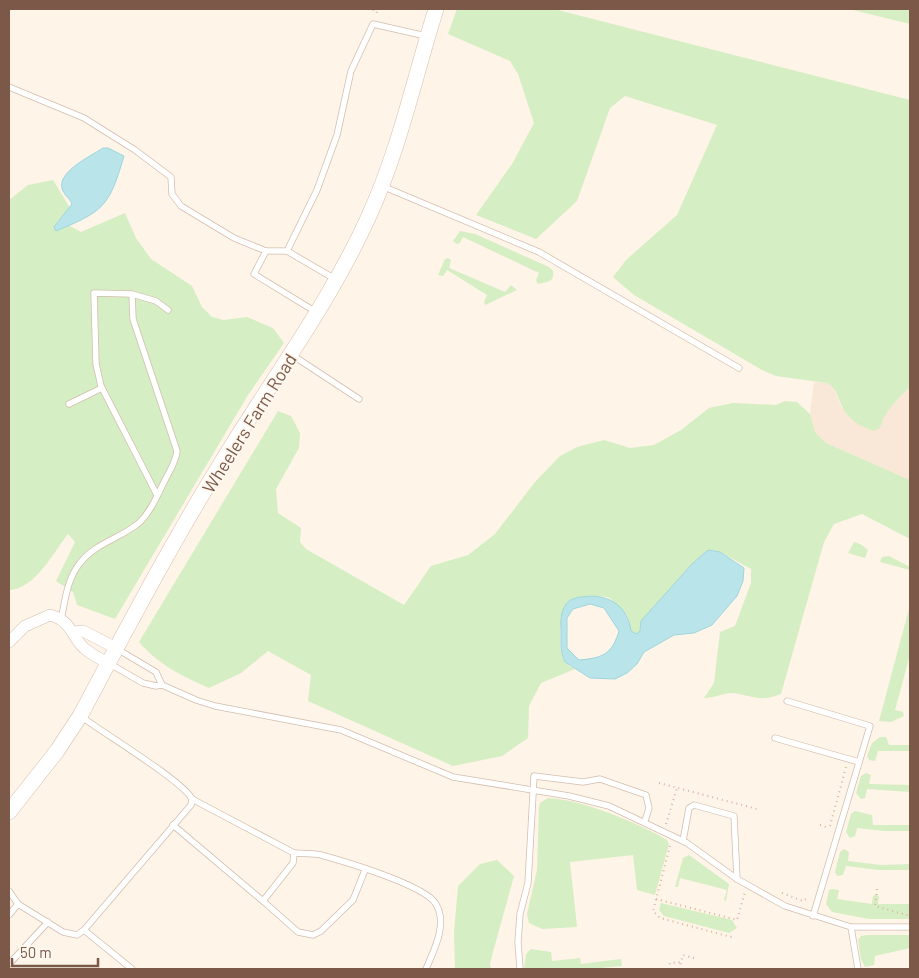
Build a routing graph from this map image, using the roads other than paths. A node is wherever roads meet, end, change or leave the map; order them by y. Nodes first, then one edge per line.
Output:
1 (436, 9) edge
2 (427, 36) junction
3 (9, 87) edge
4 (382, 186) junction
5 (287, 250) junction
6 (266, 252) junction
7 (336, 280) junction
8 (132, 294) junction
9 (168, 310) dead end
10 (318, 313) junction
11 (292, 355) junction
12 (739, 368) dead end
13 (102, 388) junction
14 (359, 399) dead end
15 (69, 404) dead end
16 (157, 495) junction
17 (61, 620) junction
18 (74, 632) junction
19 (9, 642) edge
20 (116, 648) junction
21 (108, 663) junction
22 (162, 685) junction
23 (787, 701) dead end
24 (80, 716) junction
25 (775, 738) dead end
26 (859, 762) junction
27 (532, 790) junction
28 (192, 799) junction
29 (9, 812) edge
30 (645, 821) junction
31 (174, 825) junction
32 (683, 840) junction
33 (294, 853) junction
34 (365, 870) junction
35 (737, 879) junction
36 (9, 891) edge
37 (263, 901) junction
38 (18, 904) junction
39 (9, 915) edge
40 (813, 916) junction
41 (48, 922) junction
42 (851, 927) junction
43 (910, 927) edge
44 (84, 930) junction
45 (9, 964) edge
46 (129, 968) edge
47 (426, 969) edge
48 (520, 969) edge
49 (858, 969) edge

1 - 2 main road, Wheelers Farm Road
2 - 4 main road, Wheelers Farm Road
2 - 5 lane
3 - 6 lane
4 - 7 main road, Wheelers Farm Road
4 - 12 lane
5 - 6 lane
5 - 7 lane
6 - 10 lane
7 - 10 main road, Wheelers Farm Road
8 - 9 lane
8 - 13 lane
8 - 16 lane
10 - 11 main road, Wheelers Farm Road
11 - 14 lane
11 - 20 main road, Wheelers Farm Road
13 - 15 lane
13 - 16 lane
16 - 17 lane
17 - 18 street
17 - 19 street
18 - 20 street
18 - 21 street
20 - 21 main road, Wheelers Farm Road
20 - 22 lane
21 - 22 lane
21 - 24 main road, Wheelers Farm Road
22 - 27 lane
23 - 26 lane
24 - 28 lane
24 - 29 main road, Wheelers Farm Road
25 - 26 lane
26 - 40 lane
27 - 30 lane
27 - 30 lane
27 - 48 lane
28 - 31 lane
28 - 33 lane
30 - 32 lane
31 - 37 lane
31 - 44 lane
32 - 35 lane
32 - 35 lane
33 - 34 lane
33 - 37 lane
34 - 37 lane
34 - 47 lane
35 - 40 lane
36 - 38 lane
38 - 39 lane
38 - 41 lane
40 - 42 lane
41 - 44 lane
41 - 45 lane
42 - 43 lane
42 - 49 lane
44 - 46 lane

